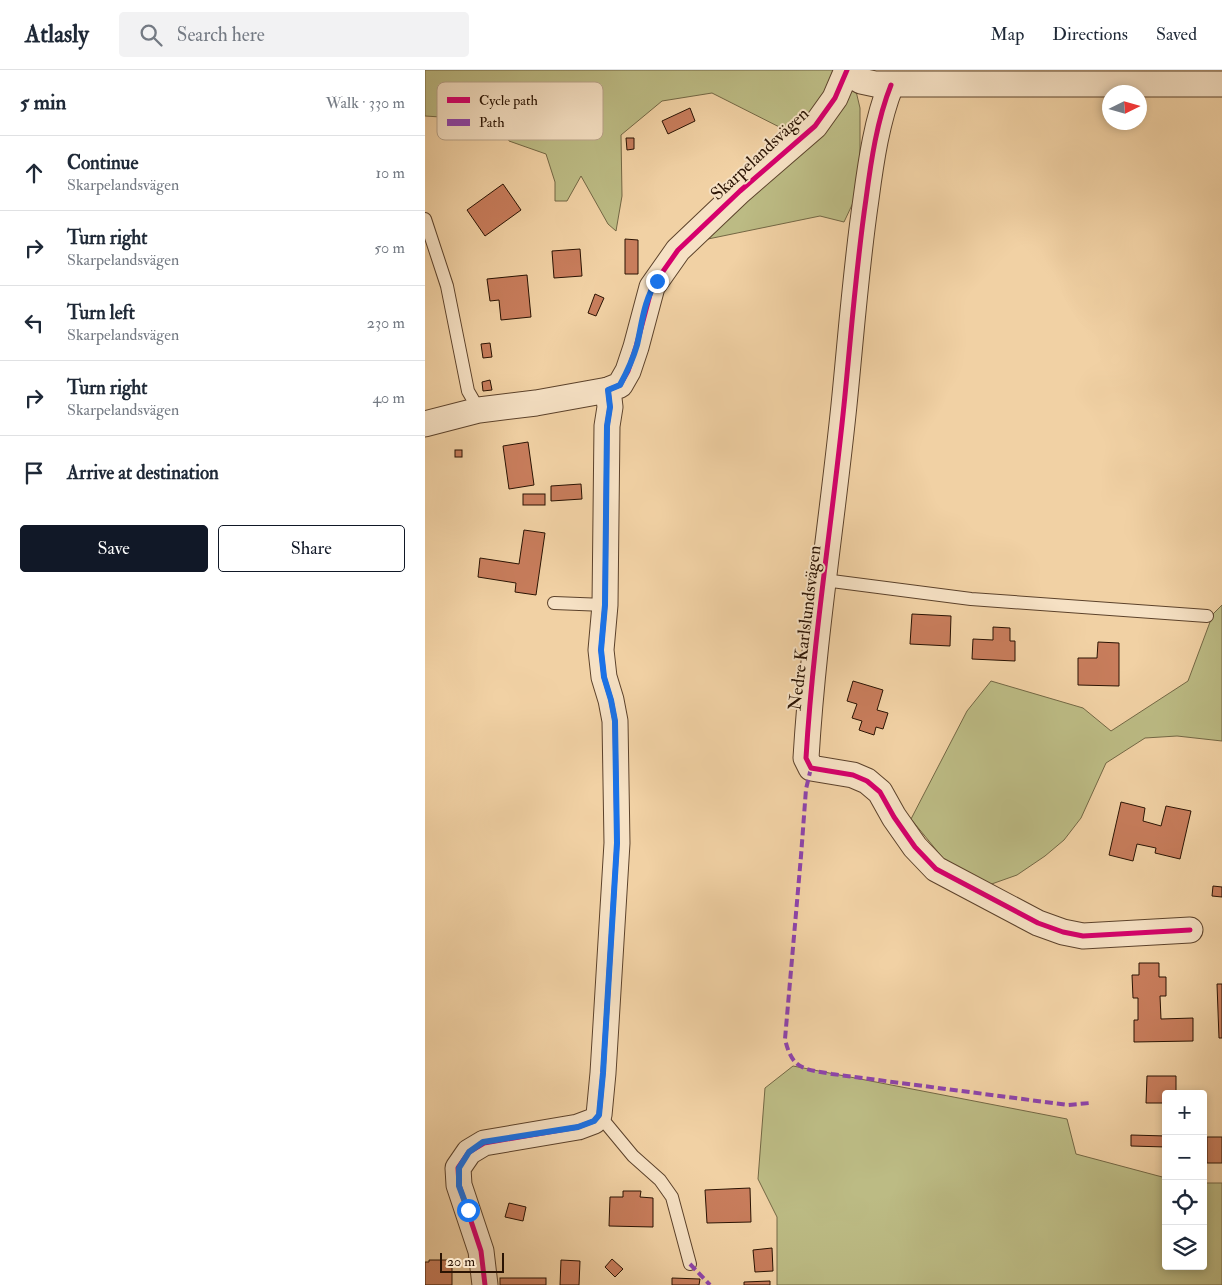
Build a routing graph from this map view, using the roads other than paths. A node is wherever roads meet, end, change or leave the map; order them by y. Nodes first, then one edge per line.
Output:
1 (847, 71) edge
2 (1222, 84) edge
3 (891, 85) junction
4 (425, 219) edge
5 (608, 390) junction
6 (479, 410) junction
7 (425, 424) edge
8 (824, 580) junction
9 (554, 603) dead end
10 (605, 605) junction
11 (1207, 616) dead end
12 (1190, 930) dead end
13 (599, 1115) junction
14 (690, 1264) dead end
15 (485, 1285) edge

1 - 3 street
1 - 5 street, Skarpelandsvägen
2 - 3 street
3 - 8 street, Nedre Karlslundsvägen
4 - 6 lane
5 - 6 street
5 - 10 street
6 - 7 street
8 - 11 lane
8 - 12 street, Nedre Karlslundsvägen
9 - 10 lane
10 - 13 street
13 - 14 lane
13 - 15 street

